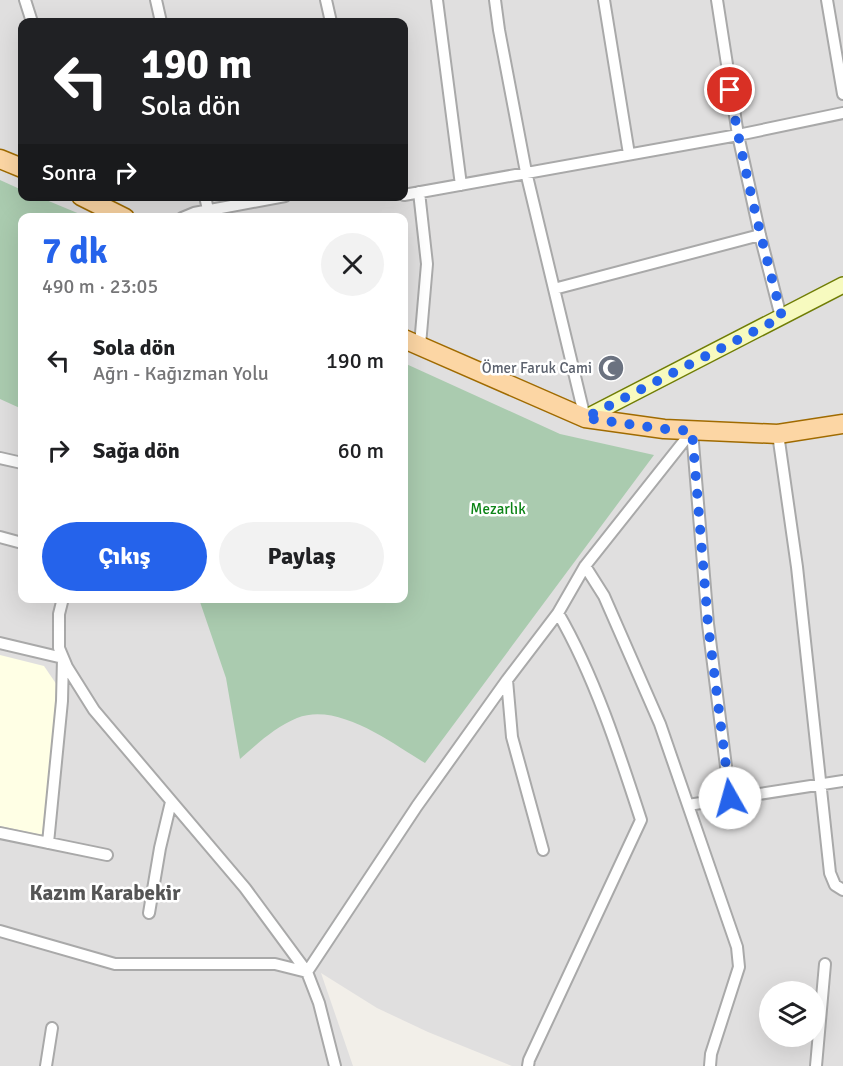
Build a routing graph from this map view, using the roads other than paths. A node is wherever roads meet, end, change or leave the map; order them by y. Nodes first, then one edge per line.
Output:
1 (25, 0) edge
2 (156, 0) edge
3 (326, 0) edge
4 (437, 0) edge
5 (495, 0) edge
6 (604, 0) edge
7 (717, 0) edge
8 (826, 0) edge
9 (31, 18) edge
10 (160, 18) edge
11 (330, 18) edge
12 (843, 94) edge
13 (843, 113) edge
14 (738, 135) junction
15 (629, 154) junction
16 (0, 159) edge
17 (18, 166) edge
18 (526, 172) junction
19 (460, 184) junction
20 (419, 192) junction
21 (408, 194) edge
22 (91, 201) edge
23 (206, 201) edge
24 (258, 201) edge
25 (208, 210) junction
26 (115, 213) edge
27 (198, 213) edge
28 (760, 235) junction
29 (843, 285) edge
30 (554, 289) junction
31 (782, 317) junction
32 (412, 342) edge
33 (585, 418) junction
34 (843, 424) edge
35 (692, 431) junction
36 (778, 434) junction
37 (0, 458) edge
38 (18, 463) edge
39 (0, 537) edge
40 (18, 542) edge
41 (585, 566) junction
42 (62, 603) edge
43 (558, 613) junction
44 (0, 644) edge
45 (63, 658) junction
46 (507, 680) junction
47 (843, 781) edge
48 (820, 784) junction
49 (730, 798) junction
50 (171, 802) junction
51 (688, 805) junction
52 (0, 833) edge
53 (48, 843) junction
54 (543, 850) dead end
55 (107, 855) dead end
56 (843, 890) edge
57 (149, 913) dead end
58 (0, 931) edge
59 (825, 964) dead end
60 (307, 972) junction
61 (52, 1028) dead end
62 (46, 1066) edge
63 (335, 1066) edge
64 (528, 1066) edge
65 (711, 1066) edge
66 (816, 1066) edge

1 - 9 street
2 - 10 street
3 - 11 street
4 - 19 street
5 - 18 street
6 - 15 street
7 - 14 street
8 - 12 street
13 - 14 street
14 - 15 street
14 - 28 street
15 - 18 street
16 - 17 main road
18 - 19 street
18 - 30 street
19 - 20 street
20 - 21 street
20 - 32 street
22 - 26 main road
23 - 25 street
24 - 25 street
25 - 27 street
28 - 30 street
28 - 31 street
29 - 31 street
30 - 33 street
31 - 33 street
32 - 33 main road
33 - 35 main road
34 - 36 main road
35 - 36 main road
35 - 41 street
35 - 49 street
36 - 48 street
37 - 38 street
39 - 40 street
41 - 43 street
41 - 51 street
42 - 45 street
43 - 46 street
43 - 64 street
44 - 45 street
45 - 50 street
45 - 53 street
46 - 54 street
46 - 60 street
47 - 48 street
48 - 49 street
48 - 56 street
49 - 51 street
50 - 57 street
50 - 60 street
51 - 65 street
52 - 53 street
53 - 55 street
58 - 60 street
59 - 66 street
60 - 63 street
61 - 62 street

